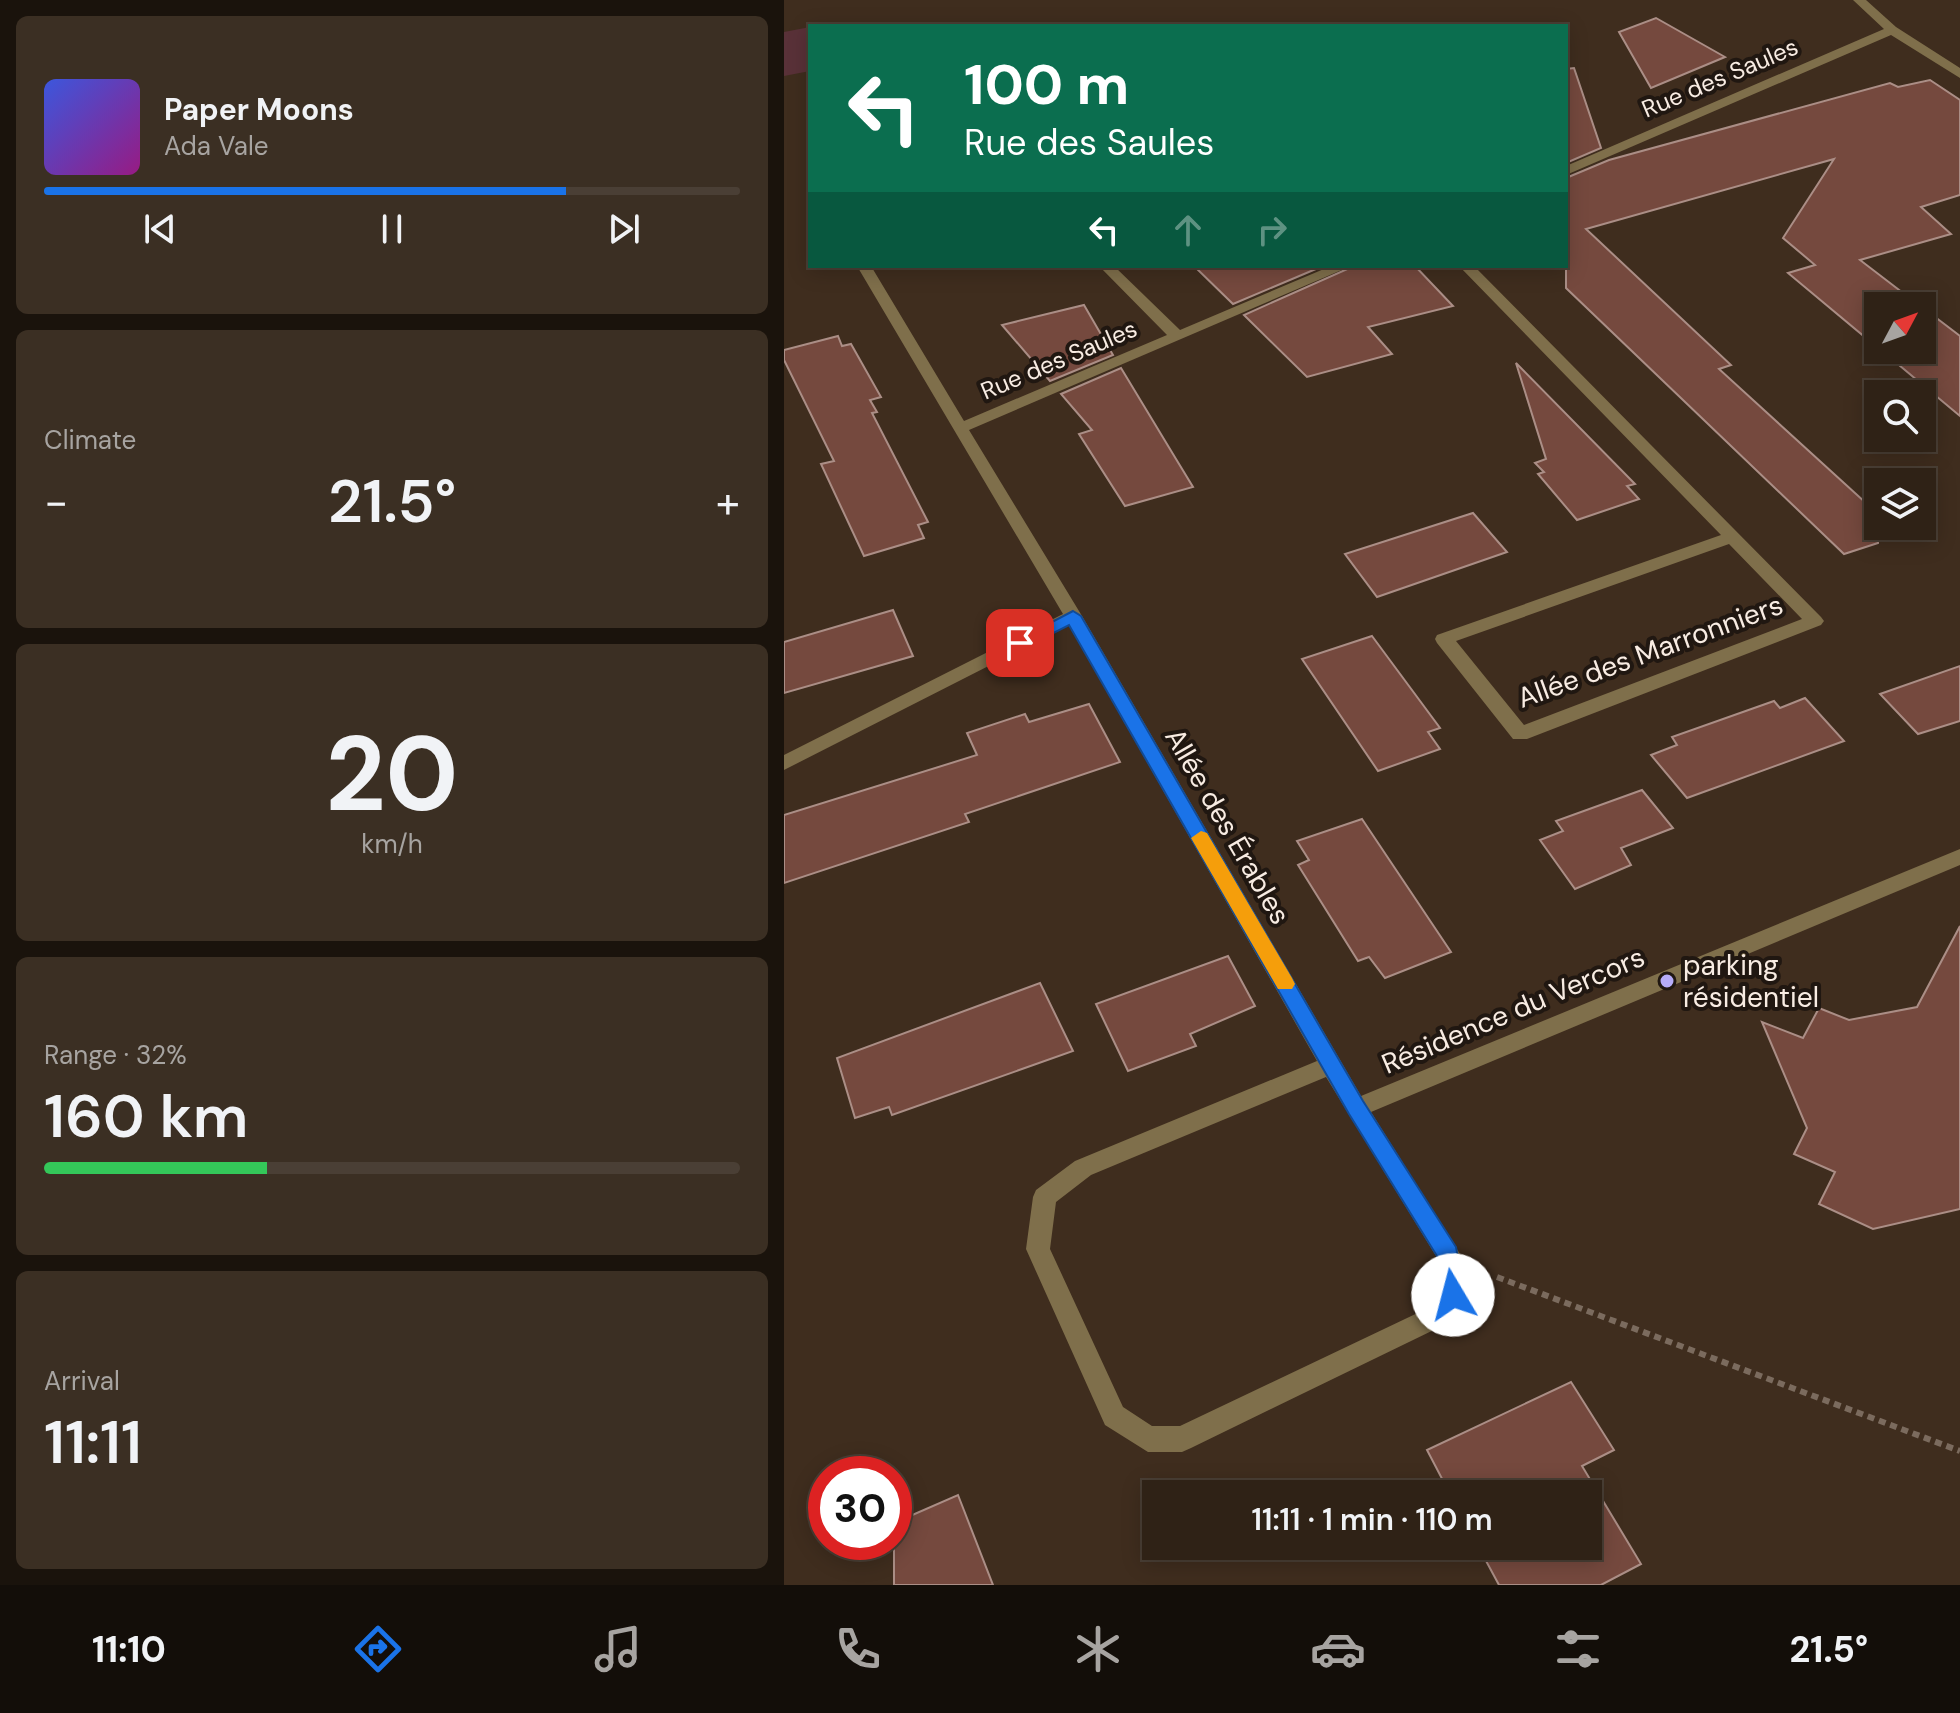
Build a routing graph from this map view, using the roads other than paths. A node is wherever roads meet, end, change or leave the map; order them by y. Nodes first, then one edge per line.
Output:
1 (1859, 0) edge
2 (1892, 30) junction
3 (1960, 74) edge
4 (1568, 170) edge
5 (865, 268) edge
6 (1108, 268) edge
7 (1339, 268) edge
8 (1468, 268) edge
9 (1177, 336) junction
10 (960, 428) junction
11 (1730, 538) junction
12 (1073, 616) junction
13 (784, 763) edge
14 (1960, 857) edge
15 (1331, 1065) junction
16 (1356, 1108) junction

1 - 2 street
2 - 3 street
2 - 4 street, Rue des Saules
5 - 10 street, Rue des Saules
6 - 9 street, Rue des Saules
7 - 9 street, Rue des Saules
8 - 11 street, Allée des Marronniers
9 - 10 street, Rue des Saules
10 - 12 street, Rue des Saules
11 - 11 street, Allée des Marronniers
12 - 13 street
12 - 15 street, Allée des Érables
14 - 16 street, Résidence du Vercors
15 - 16 street, Allée des Érables
15 - 16 street, Allée des Érables

